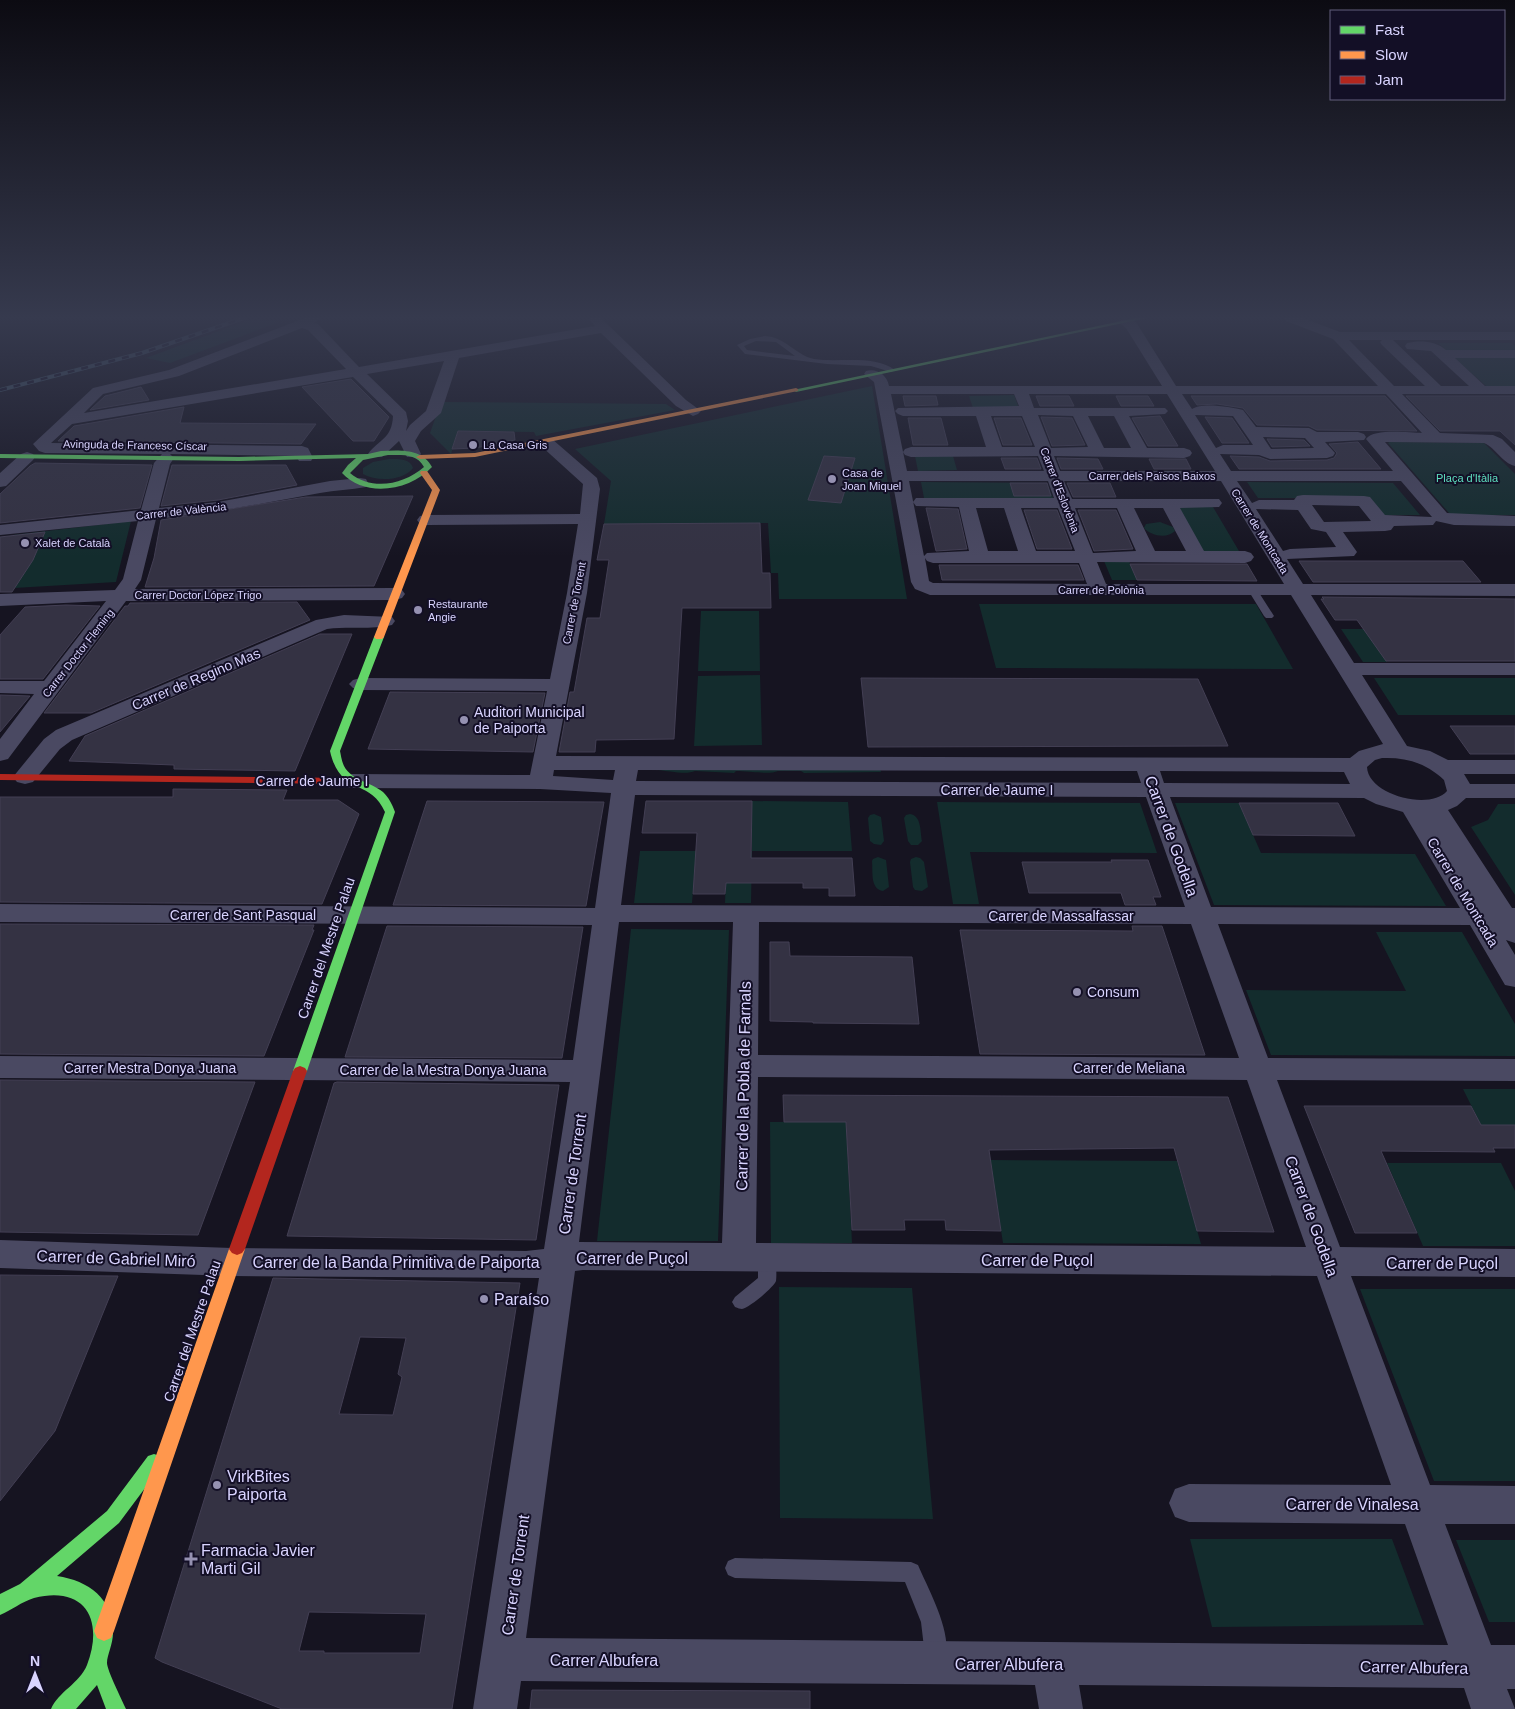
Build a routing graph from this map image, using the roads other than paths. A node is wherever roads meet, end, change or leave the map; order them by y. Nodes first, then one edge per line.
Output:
1 (91, 398) edge
2 (200, 398) edge
3 (383, 398) edge
4 (438, 398) edge
5 (676, 398) edge
6 (757, 398) edge
7 (885, 398) edge
8 (1023, 398) edge
9 (1171, 398) edge
10 (1397, 398) edge
11 (693, 411) junction
12 (903, 411) dead end
13 (942, 411) junction
14 (982, 411) junction
15 (1022, 411) dead end
16 (1039, 411) dead end
17 (1078, 411) junction
18 (1119, 411) junction
19 (1160, 411) dead end
20 (1198, 411) dead end
21 (66, 420) junction
22 (1252, 432) junction
23 (1314, 437) junction
24 (1358, 437) dead end
25 (1435, 437) junction
26 (546, 442) junction
27 (1223, 450) dead end
28 (1264, 450) junction
29 (911, 452) dead end
30 (953, 452) junction
31 (996, 452) junction
32 (1035, 452) dead end
33 (1056, 452) dead end
34 (1098, 452) junction
35 (1141, 452) junction
36 (1184, 452) dead end
37 (372, 455) junction
38 (0, 456) edge
39 (416, 456) junction
40 (27, 457) junction
41 (166, 458) junction
42 (305, 458) junction
43 (239, 459) junction
44 (1515, 461) edge
45 (346, 470) junction
46 (425, 472) junction
47 (900, 476) junction
48 (1054, 476) junction
49 (1219, 476) junction
50 (1405, 476) junction
51 (0, 482) edge
52 (360, 483) junction
53 (395, 484) junction
54 (424, 493) junction
55 (922, 502) dead end
56 (966, 502) junction
57 (1011, 503) junction
58 (1058, 503) dead end
59 (1077, 503) dead end
60 (1122, 503) junction
61 (1169, 503) junction
62 (1213, 503) dead end
63 (1259, 505) dead end
64 (1303, 505) junction
65 (149, 514) junction
66 (587, 519) junction
67 (426, 520) junction
68 (1380, 520) junction
69 (1427, 521) dead end
70 (1515, 521) edge
71 (1331, 527) junction
72 (0, 530) edge
73 (1290, 554) dead end
74 (933, 557) dead end
75 (980, 557) junction
76 (1029, 557) junction
77 (1078, 557) dead end
78 (1099, 557) dead end
79 (1148, 557) junction
80 (1198, 557) junction
81 (1245, 557) dead end
82 (1099, 590) junction
83 (1253, 590) junction
84 (1289, 590) junction
85 (1515, 590) edge
86 (396, 594) junction
87 (122, 595) junction
88 (9, 599) edge
89 (1269, 616) dead end
90 (0, 618) edge
91 (385, 621) junction
92 (1347, 669) junction
93 (1515, 669) edge
94 (360, 684) junction
95 (558, 685) junction
96 (0, 687) edge
97 (51, 688) junction
98 (1389, 751) junction
99 (0, 754) edge
100 (1355, 766) junction
101 (1444, 767) junction
102 (1515, 767) edge
103 (542, 773) junction
104 (625, 776) junction
105 (0, 777) edge
106 (25, 778) junction
107 (1151, 778) junction
108 (351, 781) junction
109 (1370, 791) junction
110 (1459, 791) junction
111 (1515, 791) edge
112 (1423, 806) junction
113 (0, 913) edge
114 (746, 914) junction
115 (353, 916) junction
116 (607, 916) junction
117 (1202, 916) junction
118 (1478, 917) junction
119 (1511, 923) edge
120 (1515, 978) edge
121 (743, 1066) junction
122 (0, 1067) edge
123 (1257, 1068) junction
124 (300, 1069) junction
125 (1515, 1070) edge
126 (586, 1071) junction
127 (0, 1254) edge
128 (753, 1258) junction
129 (560, 1260) junction
130 (232, 1262) junction
131 (1329, 1262) junction
132 (1515, 1263) edge
133 (741, 1302) dead end
134 (170, 1438) junction
135 (1190, 1504) dead end
136 (1417, 1504) junction
137 (1515, 1504) edge
138 (735, 1568) dead end
139 (26, 1591) junction
140 (0, 1606) edge
141 (104, 1631) junction
142 (503, 1659) junction
143 (97, 1662) junction
144 (936, 1663) junction
145 (1054, 1664) junction
146 (1496, 1667) edge
147 (61, 1709) edge
148 (116, 1709) edge
149 (495, 1709) edge
150 (1061, 1709) edge
151 (1493, 1709) edge

1 - 21 street
2 - 21 street
3 - 37 street
4 - 39 street
5 - 11 street
6 - 11 street
7 - 47 street
8 - 48 street, Carrer d'Eslovènia
9 - 49 street, Carrer de Montcada
10 - 25 street
11 - 26 street
12 - 13 street
13 - 14 street
13 - 30 street
14 - 15 street
14 - 31 street
16 - 17 street
17 - 18 street
17 - 34 street
18 - 19 street
18 - 35 street
20 - 22 street
21 - 42 street
22 - 23 street
22 - 28 street
23 - 24 street
23 - 28 street
25 - 44 street
25 - 50 street
26 - 39 street
26 - 46 street
26 - 66 street, Carrer de Torrent
27 - 28 street
29 - 30 street
30 - 31 street
31 - 32 street
33 - 34 street
34 - 35 street
35 - 36 street
37 - 39 street, Avinguda de Francesc Císcar
37 - 42 street, Avinguda de Francesc Císcar
37 - 45 street
38 - 40 street, Avinguda de Francesc Císcar
39 - 46 street
40 - 41 street, Avinguda de Francesc Císcar
40 - 51 street
41 - 43 street, Avinguda de Francesc Císcar
41 - 65 street, Carrer Doctor Fleming
42 - 43 street, Avinguda de Francesc Císcar
43 - 45 street, Avinguda de Francesc Císcar
45 - 52 street
46 - 53 street
46 - 54 street
47 - 48 street, Carrer dels Països Baixos
47 - 82 street, Carrer de Polònia
48 - 49 street, Carrer dels Països Baixos
48 - 82 street, Carrer d'Eslovènia
49 - 50 street, Carrer dels Països Baixos
49 - 84 street, Carrer de Montcada
50 - 70 street
52 - 53 street
52 - 65 street, Carrer de València
53 - 54 street
54 - 67 street, Carrer del Mestre Palau
55 - 56 street
56 - 57 street
56 - 75 street
57 - 58 street
57 - 76 street
59 - 60 street
60 - 61 street
60 - 79 street
61 - 62 street
61 - 80 street
63 - 64 street
64 - 68 street
64 - 71 street
65 - 72 street, Carrer de València
65 - 87 street, Carrer Doctor Fleming
66 - 67 street
66 - 95 street, Carrer de Torrent
67 - 86 street, Carrer del Mestre Palau
68 - 69 street
68 - 71 street
71 - 73 street
74 - 75 street
75 - 76 street
76 - 77 street
78 - 79 street
79 - 80 street
80 - 81 street
82 - 83 street, Carrer de Polònia
83 - 84 street, Carrer de Polònia
83 - 89 lane
84 - 85 street, Carrer de Polònia
84 - 92 street
84 - 98 street
86 - 87 street, Carrer Doctor López Trigo
86 - 91 street, Carrer del Mestre Palau
87 - 88 street, Carrer Doctor López Trigo
87 - 97 street, Carrer Doctor Fleming
88 - 90 street
91 - 94 street, Carrer del Mestre Palau
91 - 106 street, Carrer de Regino Mas
92 - 93 street
92 - 98 street
94 - 95 street
94 - 108 street, Carrer del Mestre Palau
95 - 103 street, Carrer de Torrent
96 - 97 street
97 - 99 street, Carrer Doctor Fleming
98 - 100 street
98 - 101 street
100 - 107 street, Carrer de Jaume I
100 - 109 street
101 - 102 street
101 - 110 street
103 - 104 street, Carrer de Jaume I
103 - 108 street, Carrer de Jaume I
104 - 107 street, Carrer de Jaume I
104 - 116 street, Carrer de Torrent
105 - 106 street, Carrer de Jaume I
106 - 108 street, Carrer de Jaume I
107 - 109 street, Carrer de Jaume I
107 - 117 street, Carrer de Godella
108 - 115 street, Carrer del Mestre Palau
109 - 112 street
110 - 111 street
110 - 112 street
112 - 118 street, Carrer de Montcada
112 - 119 street, Carrer de Montcada
113 - 115 street, Carrer de Sant Pasqual
114 - 116 street, Carrer de Massalfassar
114 - 117 street, Carrer de Massalfassar
114 - 121 street, Carrer de la Pobla de Farnals
115 - 116 street, Carrer de Sant Pasqual
115 - 124 street, Carrer del Mestre Palau
116 - 126 street, Carrer de Torrent
117 - 118 street, Carrer de Massalfassar
117 - 123 street, Carrer de Godella
118 - 119 street, Carrer de Massalfassar
118 - 120 street, Carrer de Montcada
121 - 123 street, Carrer de Meliana
121 - 128 street, Carrer de la Pobla de Farnals
122 - 124 street, Carrer Mestra Donya Juana
123 - 125 street, Carrer de Meliana
123 - 131 street, Carrer de Godella
124 - 126 street, Carrer de la Mestra Donya Juana
124 - 130 street, Carrer del Mestre Palau
126 - 129 street, Carrer de Torrent
127 - 130 street, Carrer de Gabriel Miró
128 - 129 street, Carrer de Puçol
128 - 131 street, Carrer de Puçol
128 - 133 lane
129 - 130 street, Carrer de la Banda Primitiva de Paiporta
129 - 142 street, Carrer de Torrent
130 - 134 street, Carrer del Mestre Palau
131 - 132 street, Carrer de Puçol
131 - 136 street, Carrer de Godella
134 - 139 street, Carrer del Mestre Palau
134 - 141 street, Carrer del Mestre Palau
135 - 136 street, Carrer de Vinalesa
136 - 137 street, Carrer de Vinalesa
136 - 146 street, Carrer de Godella
138 - 144 lane
139 - 140 street
139 - 141 street
141 - 143 street, Carrer del Mestre Palau
142 - 144 street, Carrer Albufera
142 - 149 street, Carrer de Torrent
143 - 147 street, Carrer del Mestre Palau
143 - 148 street
144 - 145 street, Carrer Albufera
145 - 146 street, Carrer Albufera
145 - 150 street
146 - 151 street, Carrer de Godella

